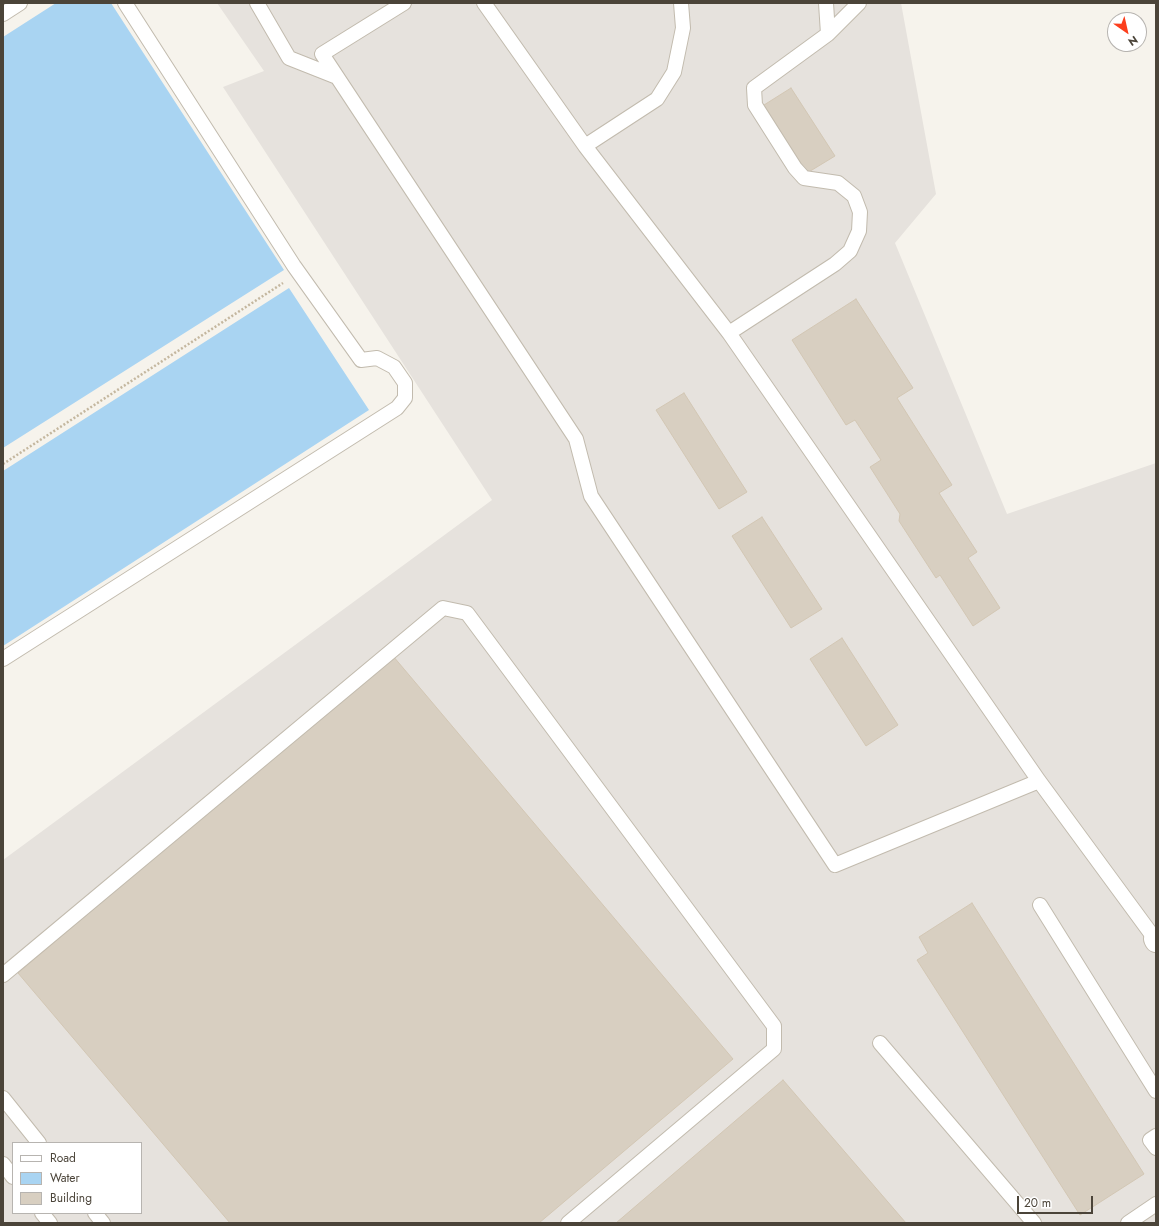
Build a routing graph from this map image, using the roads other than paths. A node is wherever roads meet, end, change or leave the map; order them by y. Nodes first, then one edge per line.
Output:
1 (20, 3) edge
2 (125, 3) edge
3 (257, 3) edge
4 (404, 3) edge
5 (484, 3) edge
6 (681, 3) edge
7 (826, 3) edge
8 (859, 3) edge
9 (3, 14) edge
10 (828, 34) junction
11 (337, 77) junction
12 (585, 146) junction
13 (729, 333) junction
14 (3, 659) edge
15 (1039, 781) junction
16 (1040, 905) dead end
17 (1155, 940) edge
18 (3, 975) edge
19 (880, 1043) dead end
20 (1156, 1091) edge
21 (3, 1098) edge
22 (1156, 1136) edge
23 (38, 1142) edge
24 (1156, 1148) edge
25 (3, 1164) edge
26 (12, 1176) edge
27 (1156, 1204) edge
28 (43, 1214) edge
29 (96, 1214) edge
30 (50, 1223) edge
31 (103, 1223) edge
32 (568, 1223) edge
33 (1034, 1223) edge
34 (1128, 1223) edge

1 - 9 lane
2 - 14 lane
3 - 11 lane
4 - 11 lane
5 - 12 lane
6 - 12 lane
7 - 10 lane
8 - 10 lane
10 - 13 lane
11 - 15 lane
12 - 13 lane
13 - 15 lane
15 - 17 lane
16 - 20 lane
18 - 32 lane
19 - 33 lane
21 - 23 lane
22 - 24 lane
25 - 26 lane
27 - 34 lane
28 - 30 lane
29 - 31 lane

